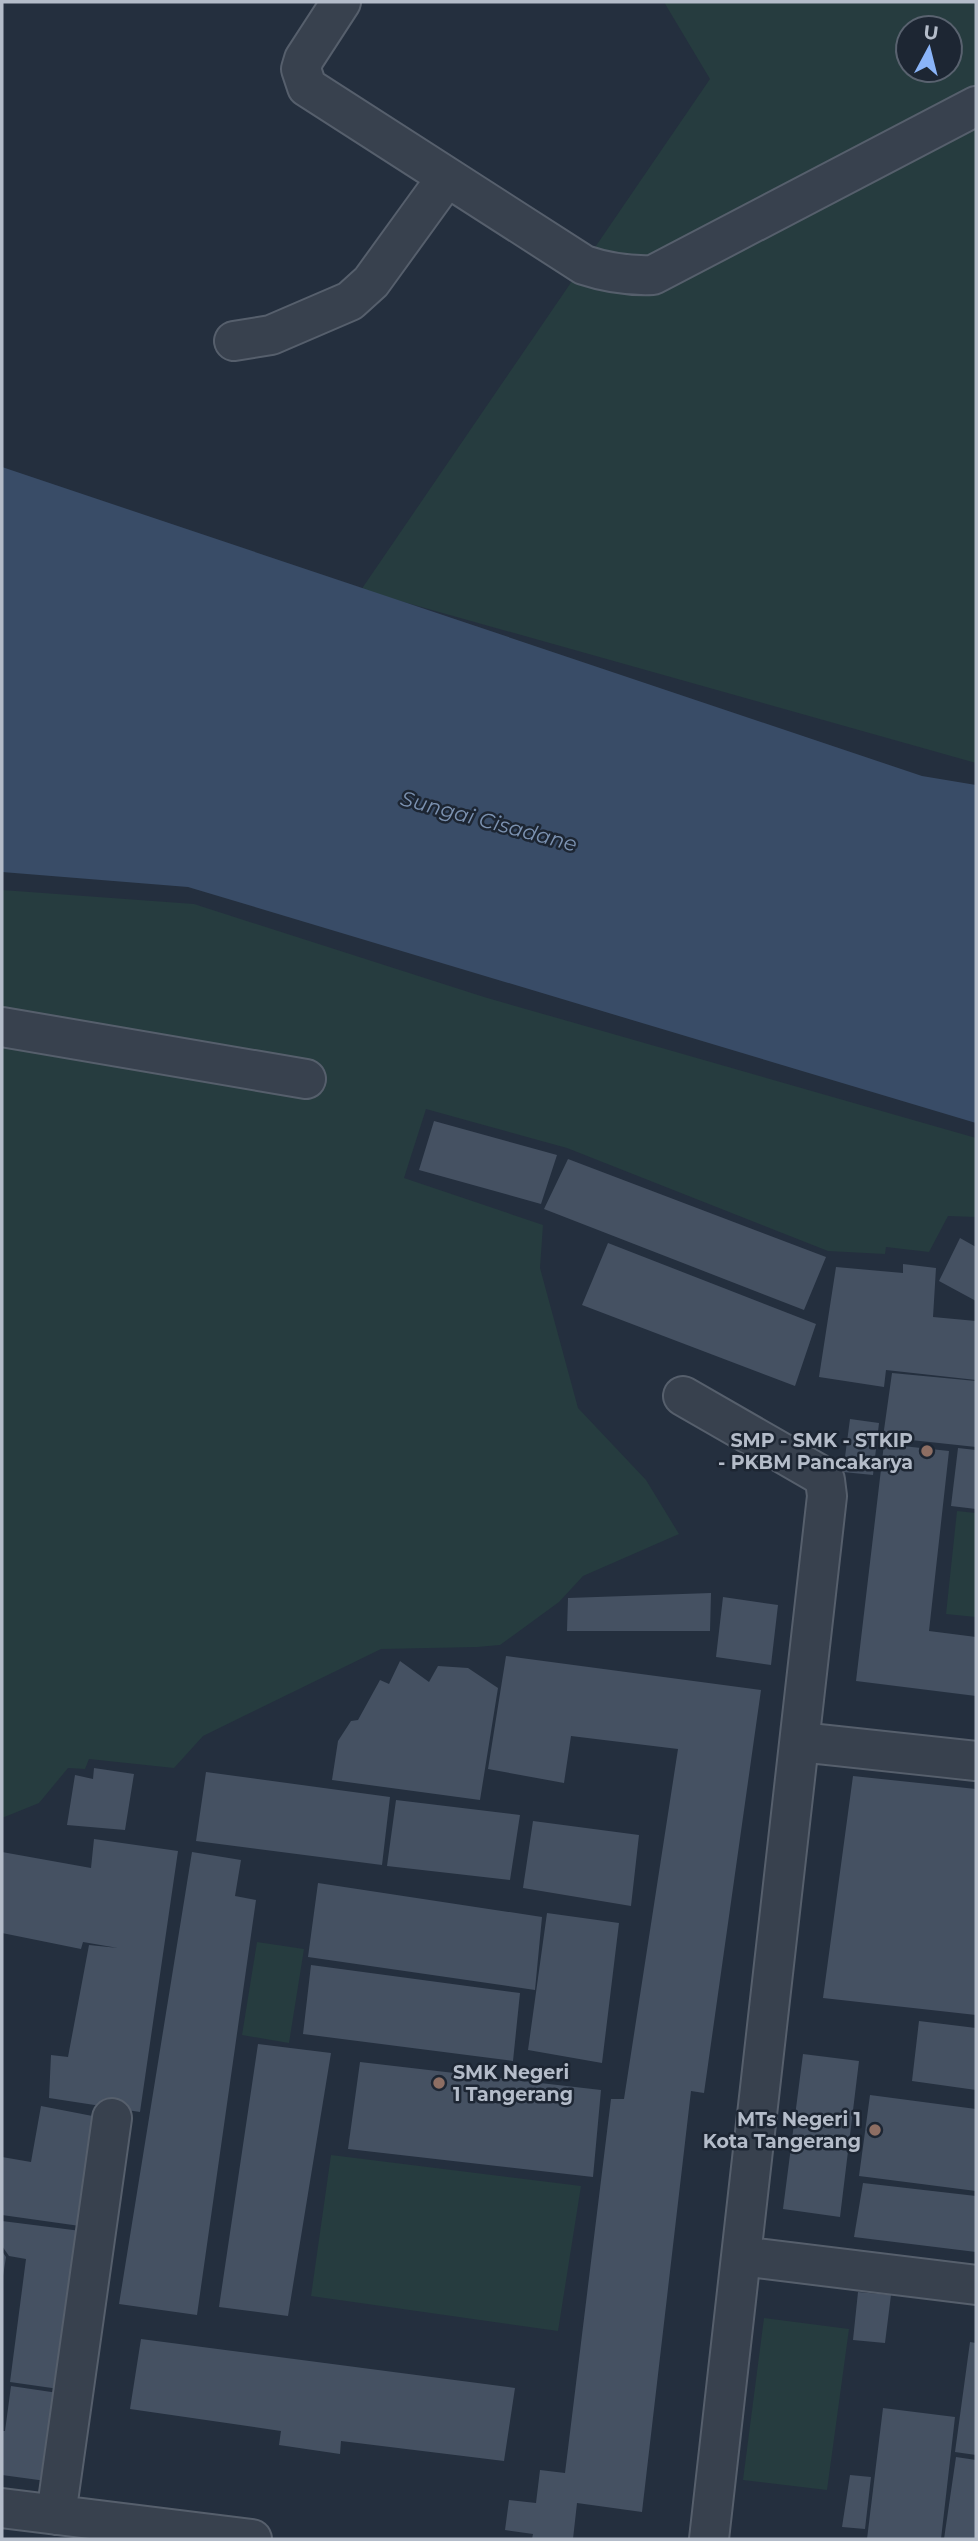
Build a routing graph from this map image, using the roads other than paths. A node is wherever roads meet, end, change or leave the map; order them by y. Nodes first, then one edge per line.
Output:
1 (341, 2) edge
2 (976, 106) edge
3 (447, 177) junction
4 (234, 341) dead end
5 (2, 1027) edge
6 (306, 1079) dead end
7 (683, 1395) dead end
8 (800, 1742) junction
9 (976, 1761) edge
10 (112, 2118) dead end
11 (741, 2256) junction
12 (976, 2285) edge
13 (2, 2508) edge
14 (56, 2515) junction
15 (252, 2539) edge
16 (709, 2539) edge

1 - 3 street
2 - 3 street
3 - 4 street
5 - 6 street
7 - 8 street
8 - 9 street
8 - 11 street
10 - 14 street
11 - 12 street
11 - 16 street
13 - 14 street
14 - 15 street

